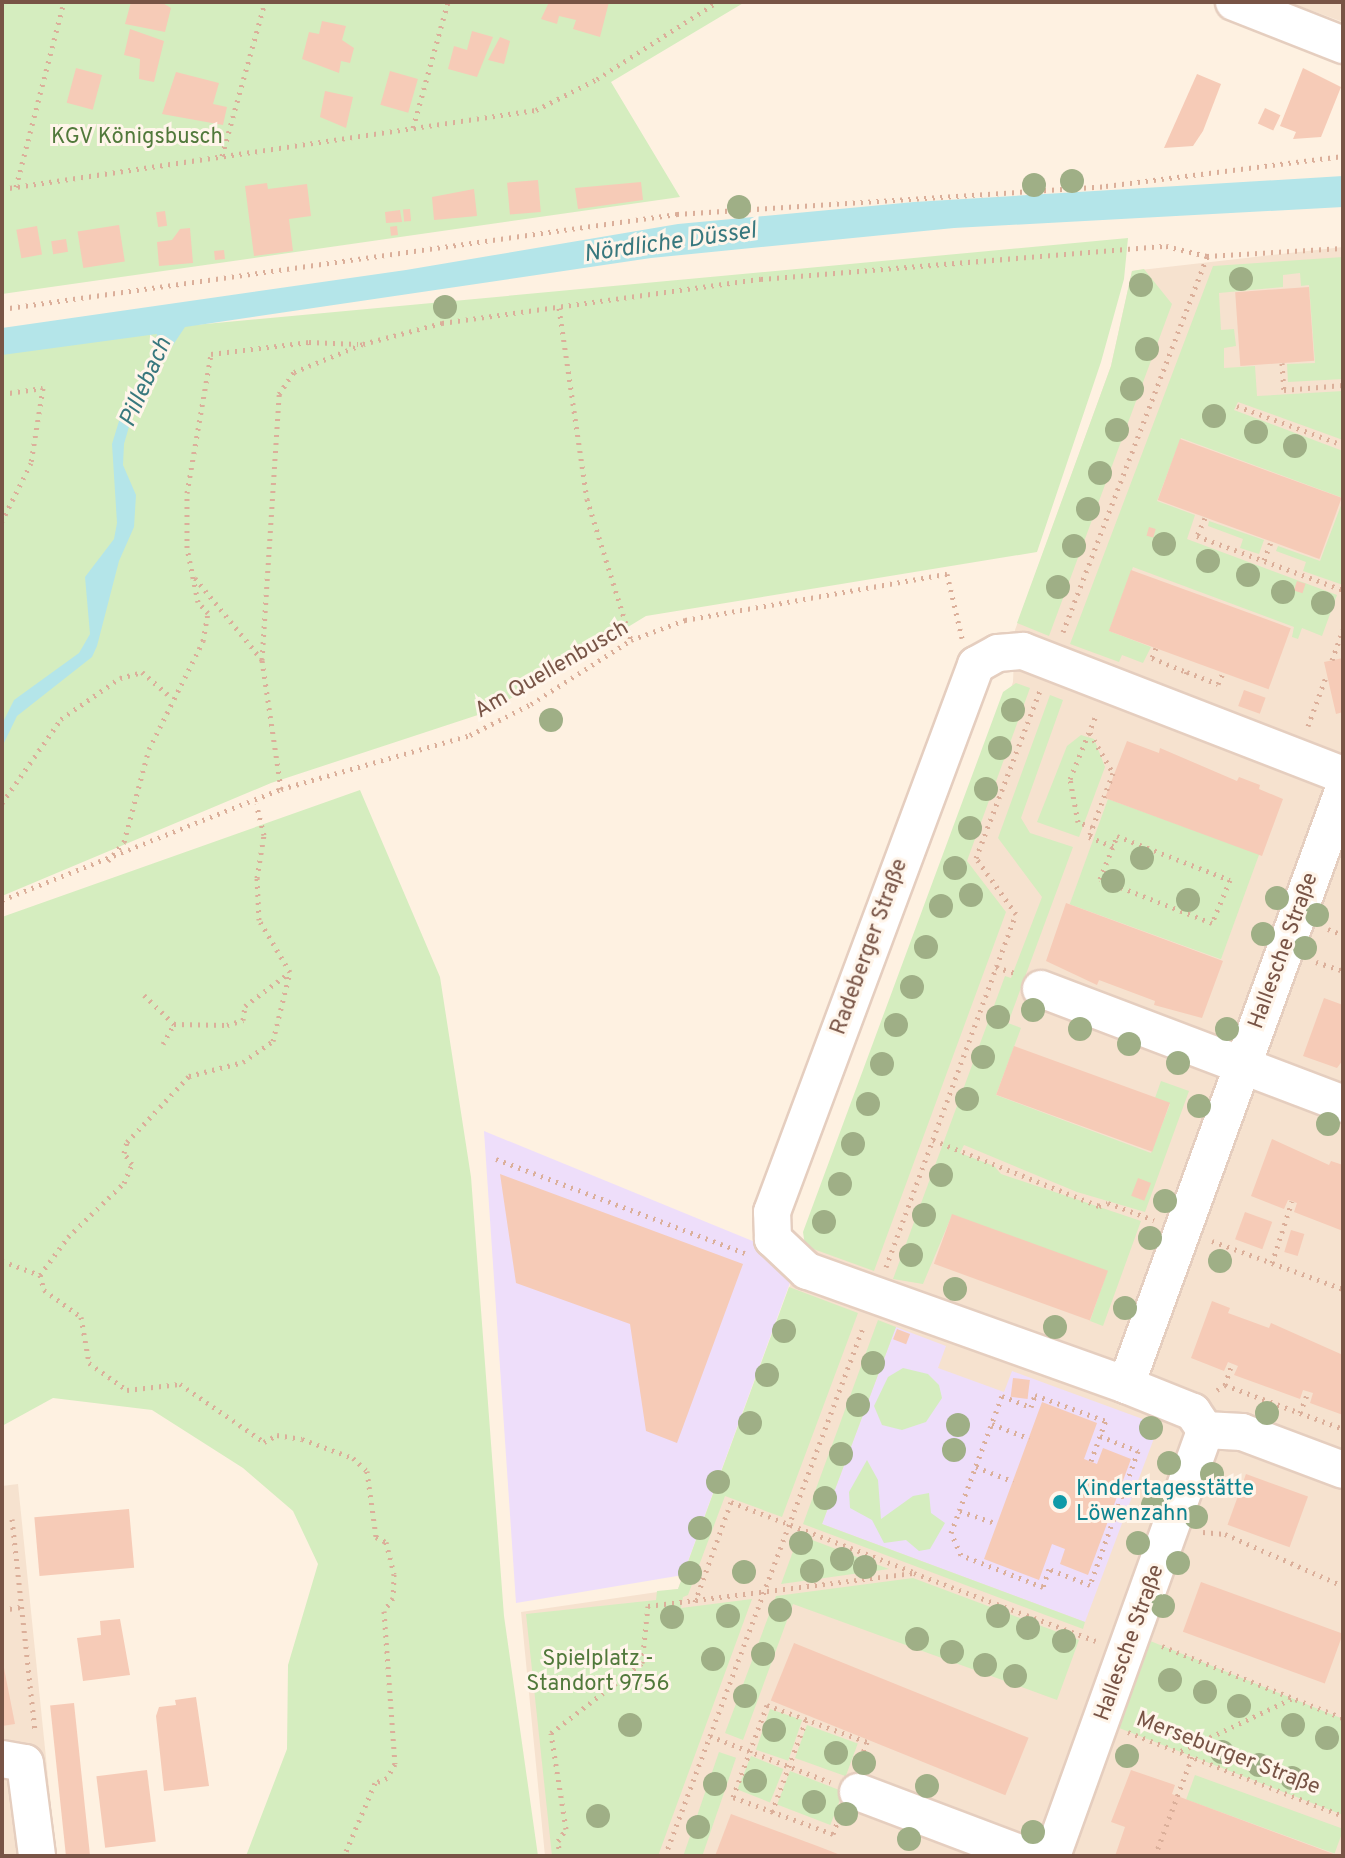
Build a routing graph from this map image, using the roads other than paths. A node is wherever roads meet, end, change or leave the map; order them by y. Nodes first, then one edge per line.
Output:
1 (1234, 2) edge
2 (1343, 45) edge
3 (1343, 775) edge
4 (1343, 791) edge
5 (1041, 989) dead end
6 (1242, 1066) junction
7 (1343, 1104) edge
8 (1123, 1384) junction
9 (1205, 1430) junction
10 (1343, 1470) edge
11 (14, 1761) edge
12 (853, 1790) road end
13 (37, 1856) edge
14 (1027, 1856) edge
15 (1052, 1856) edge

1 - 2 street
3 - 8 street, Radeberger Straße
4 - 6 street, Hallesche Straße
5 - 6 street
6 - 7 street
6 - 8 street, Hallesche Straße
8 - 9 street
9 - 10 street
9 - 15 street, Hallesche Straße
11 - 13 street
12 - 14 street

